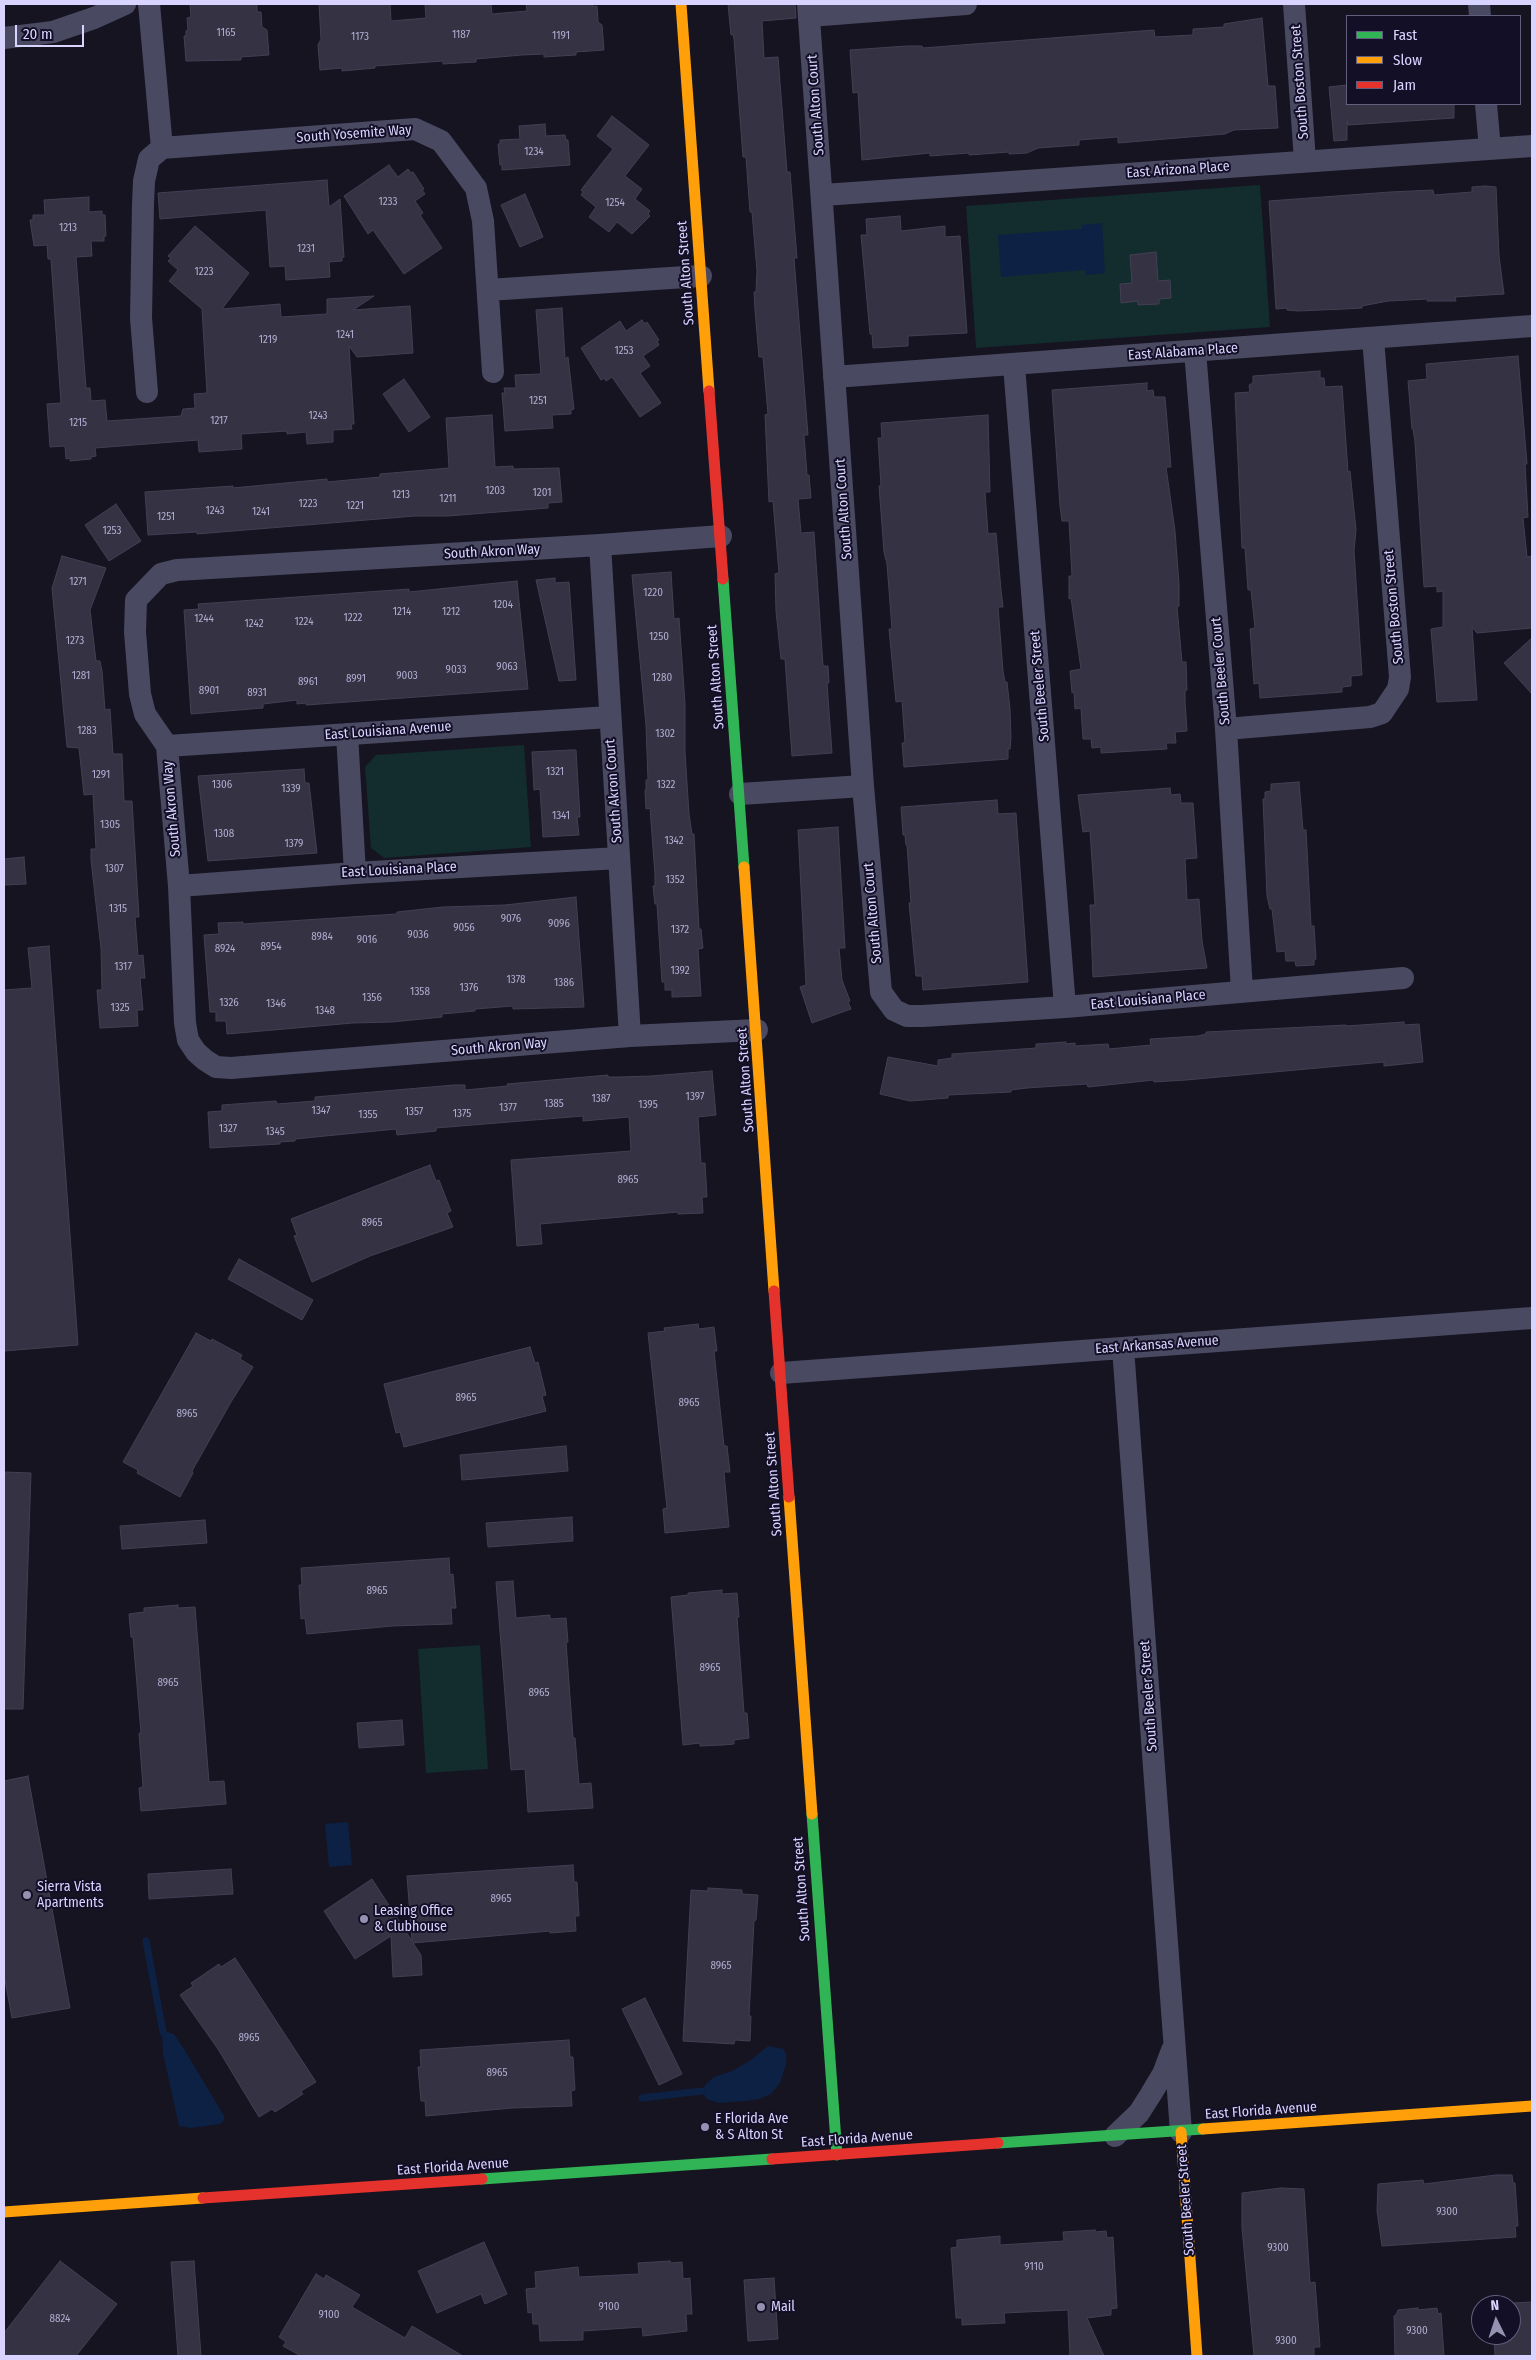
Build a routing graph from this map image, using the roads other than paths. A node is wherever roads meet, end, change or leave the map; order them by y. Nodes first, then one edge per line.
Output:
1 (125, 4) edge
2 (149, 4) edge
3 (681, 4) edge
4 (966, 4) edge
5 (1294, 4) edge
6 (809, 10) edge
7 (4, 38) edge
8 (1486, 105) edge
9 (1532, 146) edge
10 (162, 148) junction
11 (1490, 149) junction
12 (1305, 161) junction
13 (823, 195) junction
14 (701, 276) junction
15 (488, 290) junction
16 (1532, 326) edge
17 (1373, 338) junction
18 (1195, 352) junction
19 (1014, 365) junction
20 (493, 372) dead end
21 (834, 377) junction
22 (147, 392) dead end
23 (721, 536) junction
24 (600, 546) junction
25 (609, 717) junction
26 (1226, 729) junction
27 (347, 734) junction
28 (167, 746) junction
29 (863, 786) junction
30 (740, 794) junction
31 (619, 858) junction
32 (355, 873) junction
33 (179, 886) junction
34 (1403, 978) dead end
35 (1242, 991) junction
36 (1064, 1007) junction
37 (894, 1010) joint
38 (757, 1030) junction
39 (630, 1036) junction
40 (1532, 1318) edge
41 (1123, 1348) junction
42 (781, 1373) junction
43 (1175, 2044) junction
44 (1532, 2106) edge
45 (1181, 2132) junction
46 (1115, 2136) junction
47 (836, 2155) junction
48 (4, 2212) edge
49 (1198, 2356) edge

1 - 7 street
2 - 10 street
3 - 14 street, South Alton Street
4 - 6 street
5 - 12 street, South Boston Street
6 - 13 street, South Alton Court
8 - 11 street
9 - 11 street, East Arizona Place
10 - 15 street, South Yosemite Way
10 - 22 street
11 - 12 street, East Arizona Place
12 - 13 street, East Arizona Place
13 - 21 street, South Alton Court
14 - 15 street
14 - 23 street, South Alton Street
15 - 20 street, South Yosemite Way
16 - 17 street, East Alabama Place
17 - 18 street, East Alabama Place
17 - 26 street, South Boston Street
18 - 19 street, East Alabama Place
18 - 26 street, South Beeler Court
19 - 21 street, East Alabama Place
19 - 36 street, South Beeler Street
21 - 29 street, South Alton Court
23 - 24 street, South Akron Way
23 - 30 street, South Alton Street
24 - 25 street, South Akron Court
24 - 28 street, South Akron Way
25 - 27 street, East Louisiana Avenue
25 - 31 street, South Akron Court
26 - 35 street, South Beeler Court
27 - 28 street, East Louisiana Avenue
27 - 32 street
28 - 33 street, South Akron Way
29 - 30 street
29 - 37 street, South Alton Court
30 - 38 street, South Alton Street
31 - 32 street, East Louisiana Place
31 - 39 street, South Akron Court
32 - 33 street, East Louisiana Place
33 - 39 street, South Akron Way
34 - 35 street, East Louisiana Place
35 - 36 street, East Louisiana Place
36 - 37 street, East Louisiana Place
38 - 39 street, South Akron Way
38 - 42 street, South Alton Street
40 - 41 street, East Arkansas Avenue
41 - 42 street, East Arkansas Avenue
41 - 43 street, South Beeler Street
42 - 47 street, South Alton Street
43 - 45 street, South Beeler Street
43 - 46 street, South Beeler Street
44 - 45 street, East Florida Avenue
45 - 46 street, East Florida Avenue
45 - 49 street, South Beeler Street
46 - 47 street, East Florida Avenue
47 - 48 street, East Florida Avenue

